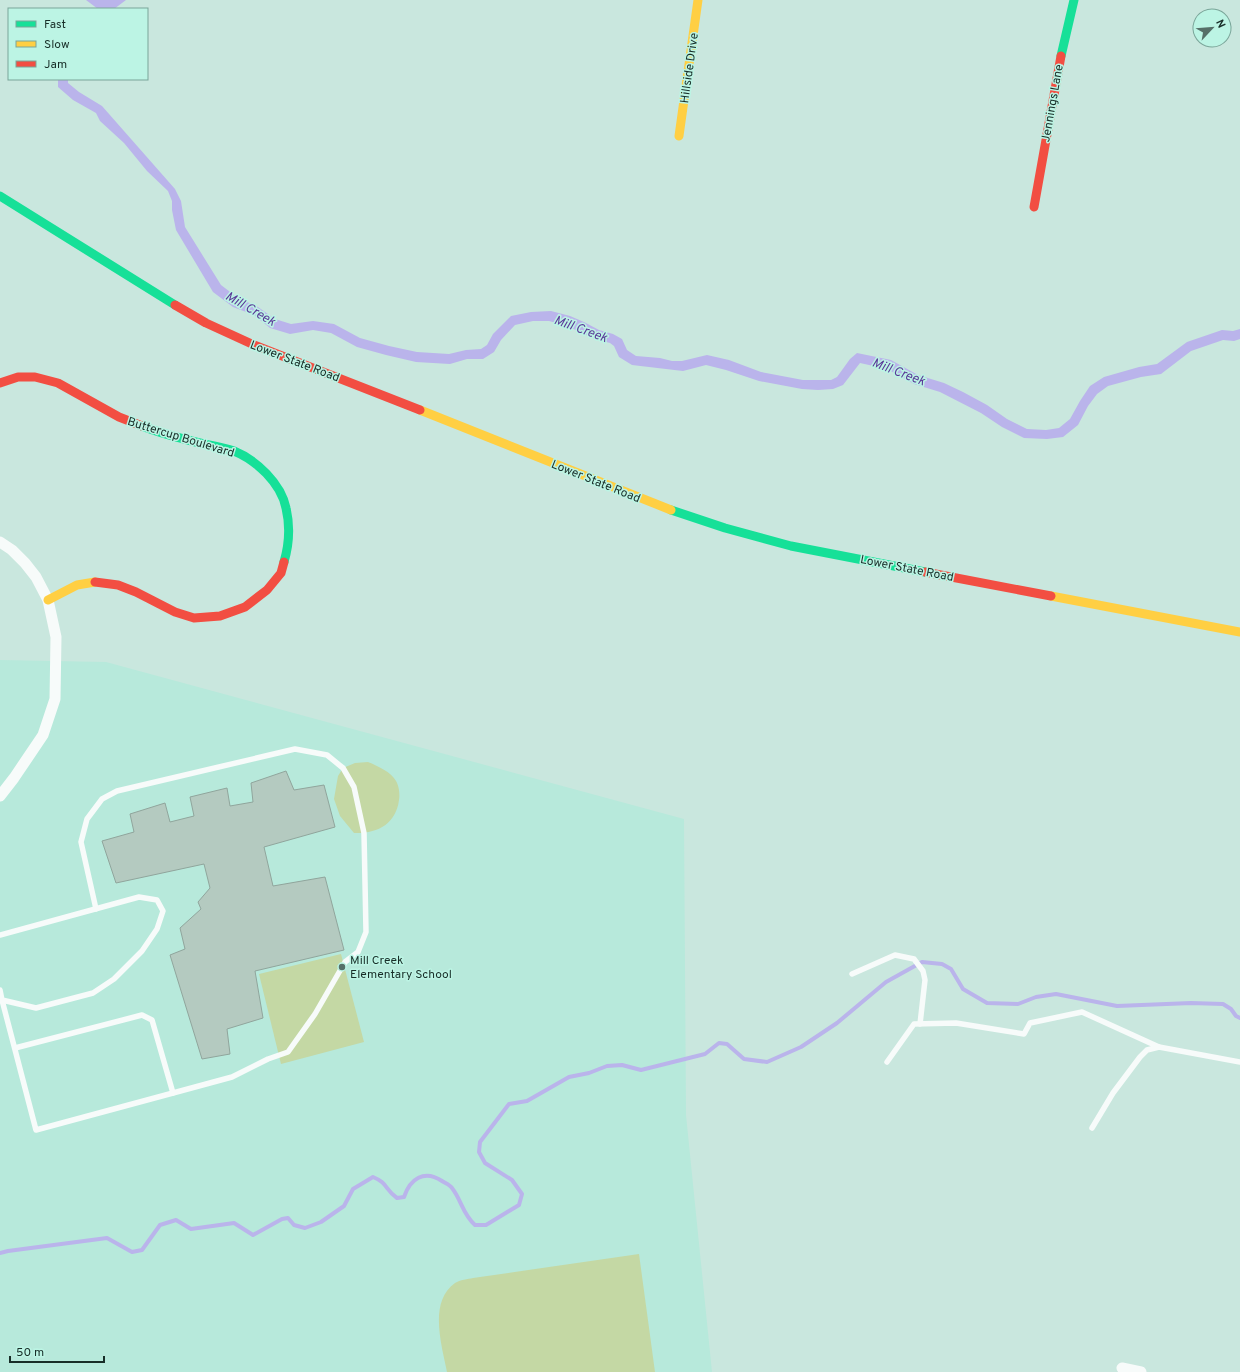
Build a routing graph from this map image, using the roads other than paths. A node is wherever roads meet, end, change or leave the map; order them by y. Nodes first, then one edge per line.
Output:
1 (698, 0) edge
2 (1074, 0) edge
3 (679, 136) dead end
4 (0, 196) edge
5 (1034, 207) dead end
6 (0, 383) edge
7 (0, 542) edge
8 (48, 600) junction
9 (1240, 632) edge
10 (0, 796) edge
11 (96, 909) junction
12 (0, 935) edge
13 (852, 974) dead end
14 (0, 990) edge
15 (2, 1000) junction
16 (920, 1024) junction
17 (1159, 1047) junction
18 (15, 1048) junction
19 (887, 1062) dead end
20 (1240, 1062) edge
21 (172, 1093) junction
22 (1092, 1128) dead end
23 (1122, 1368) dead end
24 (1141, 1372) edge

1 - 3 main road, Hillside Drive
2 - 5 main road, Jennings Lane
4 - 9 main road, Lower State Road
6 - 8 main road, Buttercup Boulevard
7 - 8 street
8 - 10 street
11 - 12 lane
11 - 15 lane
11 - 21 lane
13 - 16 lane
14 - 15 lane
15 - 18 lane
16 - 17 lane
16 - 19 lane
17 - 20 lane
17 - 22 lane
18 - 21 lane
18 - 21 lane
23 - 24 street

